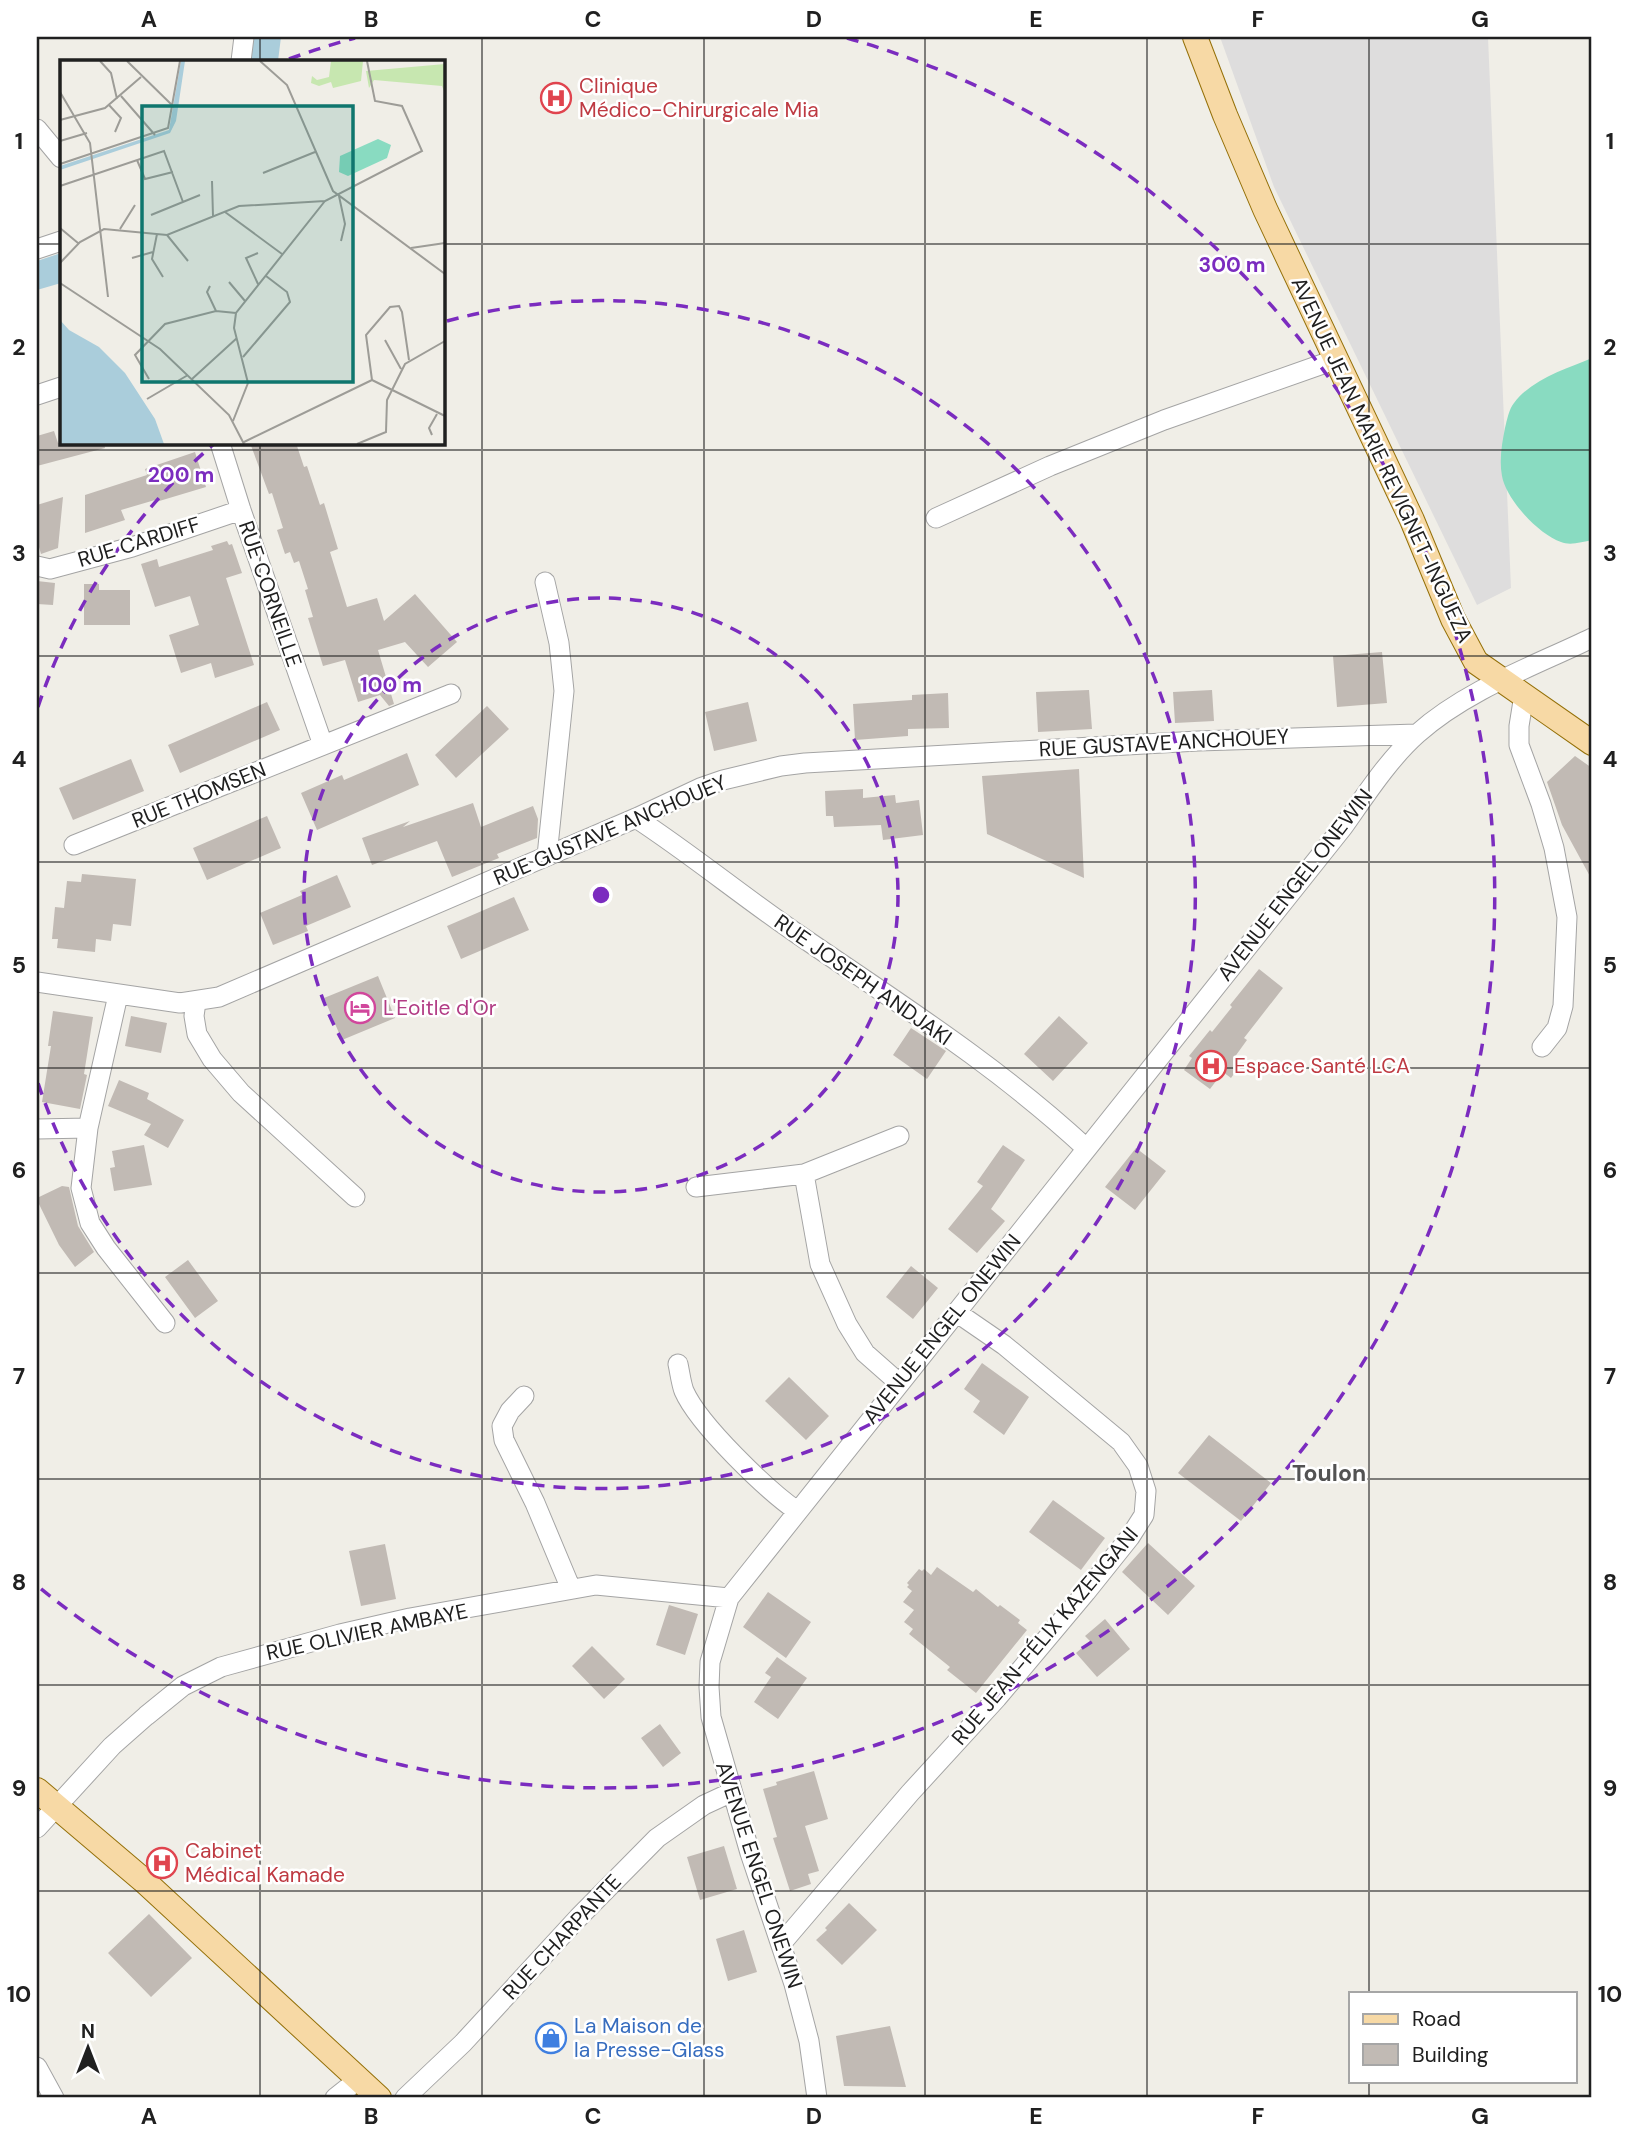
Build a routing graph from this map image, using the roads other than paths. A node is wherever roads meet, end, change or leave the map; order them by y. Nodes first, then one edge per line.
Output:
1 (244, 37) edge
2 (1195, 37) edge
3 (241, 60) edge
4 (37, 129) edge
5 (60, 157) edge
6 (60, 241) edge
7 (37, 249) edge
8 (1337, 359) junction
9 (60, 387) edge
10 (37, 395) edge
11 (220, 444) edge
12 (241, 510) junction
13 (936, 518) dead end
14 (37, 566) edge
15 (545, 582) dead end
16 (1592, 638) edge
17 (1500, 678) junction
18 (451, 694) dead end
19 (1524, 695) junction
20 (1416, 734) junction
21 (1592, 743) edge
22 (323, 745) junction
23 (636, 818) junction
24 (74, 845) dead end
25 (547, 856) junction
26 (37, 982) edge
27 (118, 995) junction
28 (196, 1002) junction
29 (1542, 1047) dead end
30 (88, 1128) junction
31 (37, 1129) edge
32 (899, 1136) dead end
33 (1086, 1148) junction
34 (804, 1174) junction
35 (696, 1187) dead end
36 (355, 1196) dead end
37 (956, 1311) junction
38 (165, 1323) dead end
39 (678, 1364) dead end
40 (899, 1382) junction
41 (524, 1396) dead end
42 (797, 1511) junction
43 (571, 1589) junction
44 (729, 1598) junction
45 (37, 1790) edge
46 (732, 1792) junction
47 (59, 1807) junction
48 (37, 1828) edge
49 (781, 1944) junction
50 (37, 2067) edge
51 (359, 2079) junction
52 (54, 2098) edge
53 (335, 2098) edge
54 (379, 2098) edge
55 (405, 2098) edge
56 (817, 2098) edge

1 - 3 street
2 - 8 main road, AVENUE JEAN MARIE REVIGNET-INGUEZA
4 - 5 street
6 - 7 street
8 - 13 street
8 - 17 main road, AVENUE JEAN MARIE REVIGNET-INGUEZA
9 - 10 street
11 - 12 street, RUE CORNEILLE
12 - 14 street, RUE CARDIFF
12 - 22 street, RUE CORNEILLE
15 - 25 street
16 - 17 street, AVENUE ENGEL ONEWIN
17 - 19 main road, AVENUE JEAN MARIE REVIGNET-INGUEZA
17 - 20 street, AVENUE ENGEL ONEWIN
18 - 22 street, RUE THOMSEN
19 - 21 main road, AVENUE JEAN MARIE REVIGNET-INGUEZA
19 - 29 street
20 - 23 street, RUE GUSTAVE ANCHOUEY
20 - 33 street, AVENUE ENGEL ONEWIN
22 - 24 street, RUE THOMSEN
23 - 25 street, RUE GUSTAVE ANCHOUEY
23 - 33 street, RUE JOSEPH ANDJAKI
25 - 28 street, RUE GUSTAVE ANCHOUEY
26 - 27 street, RUE GUSTAVE ANCHOUEY
27 - 28 street, RUE GUSTAVE ANCHOUEY
27 - 30 street
28 - 36 street
30 - 31 street
30 - 38 street
32 - 34 street
33 - 37 street, AVENUE ENGEL ONEWIN
34 - 35 street
34 - 40 street
37 - 40 street, AVENUE ENGEL ONEWIN
37 - 49 street, RUE JEAN-FÉLIX KAZENGANI
39 - 42 street
40 - 42 street, AVENUE ENGEL ONEWIN
41 - 43 street
42 - 44 street, AVENUE ENGEL ONEWIN
43 - 44 street, RUE OLIVIER AMBAYE
43 - 47 street, RUE OLIVIER AMBAYE
44 - 46 street, AVENUE ENGEL ONEWIN
45 - 47 main road
46 - 49 street, AVENUE ENGEL ONEWIN
46 - 55 street, RUE CHARPANTE
47 - 48 street, RUE OLIVIER AMBAYE
47 - 51 main road
49 - 56 street, AVENUE ENGEL ONEWIN
50 - 52 street
51 - 53 street
51 - 54 main road

